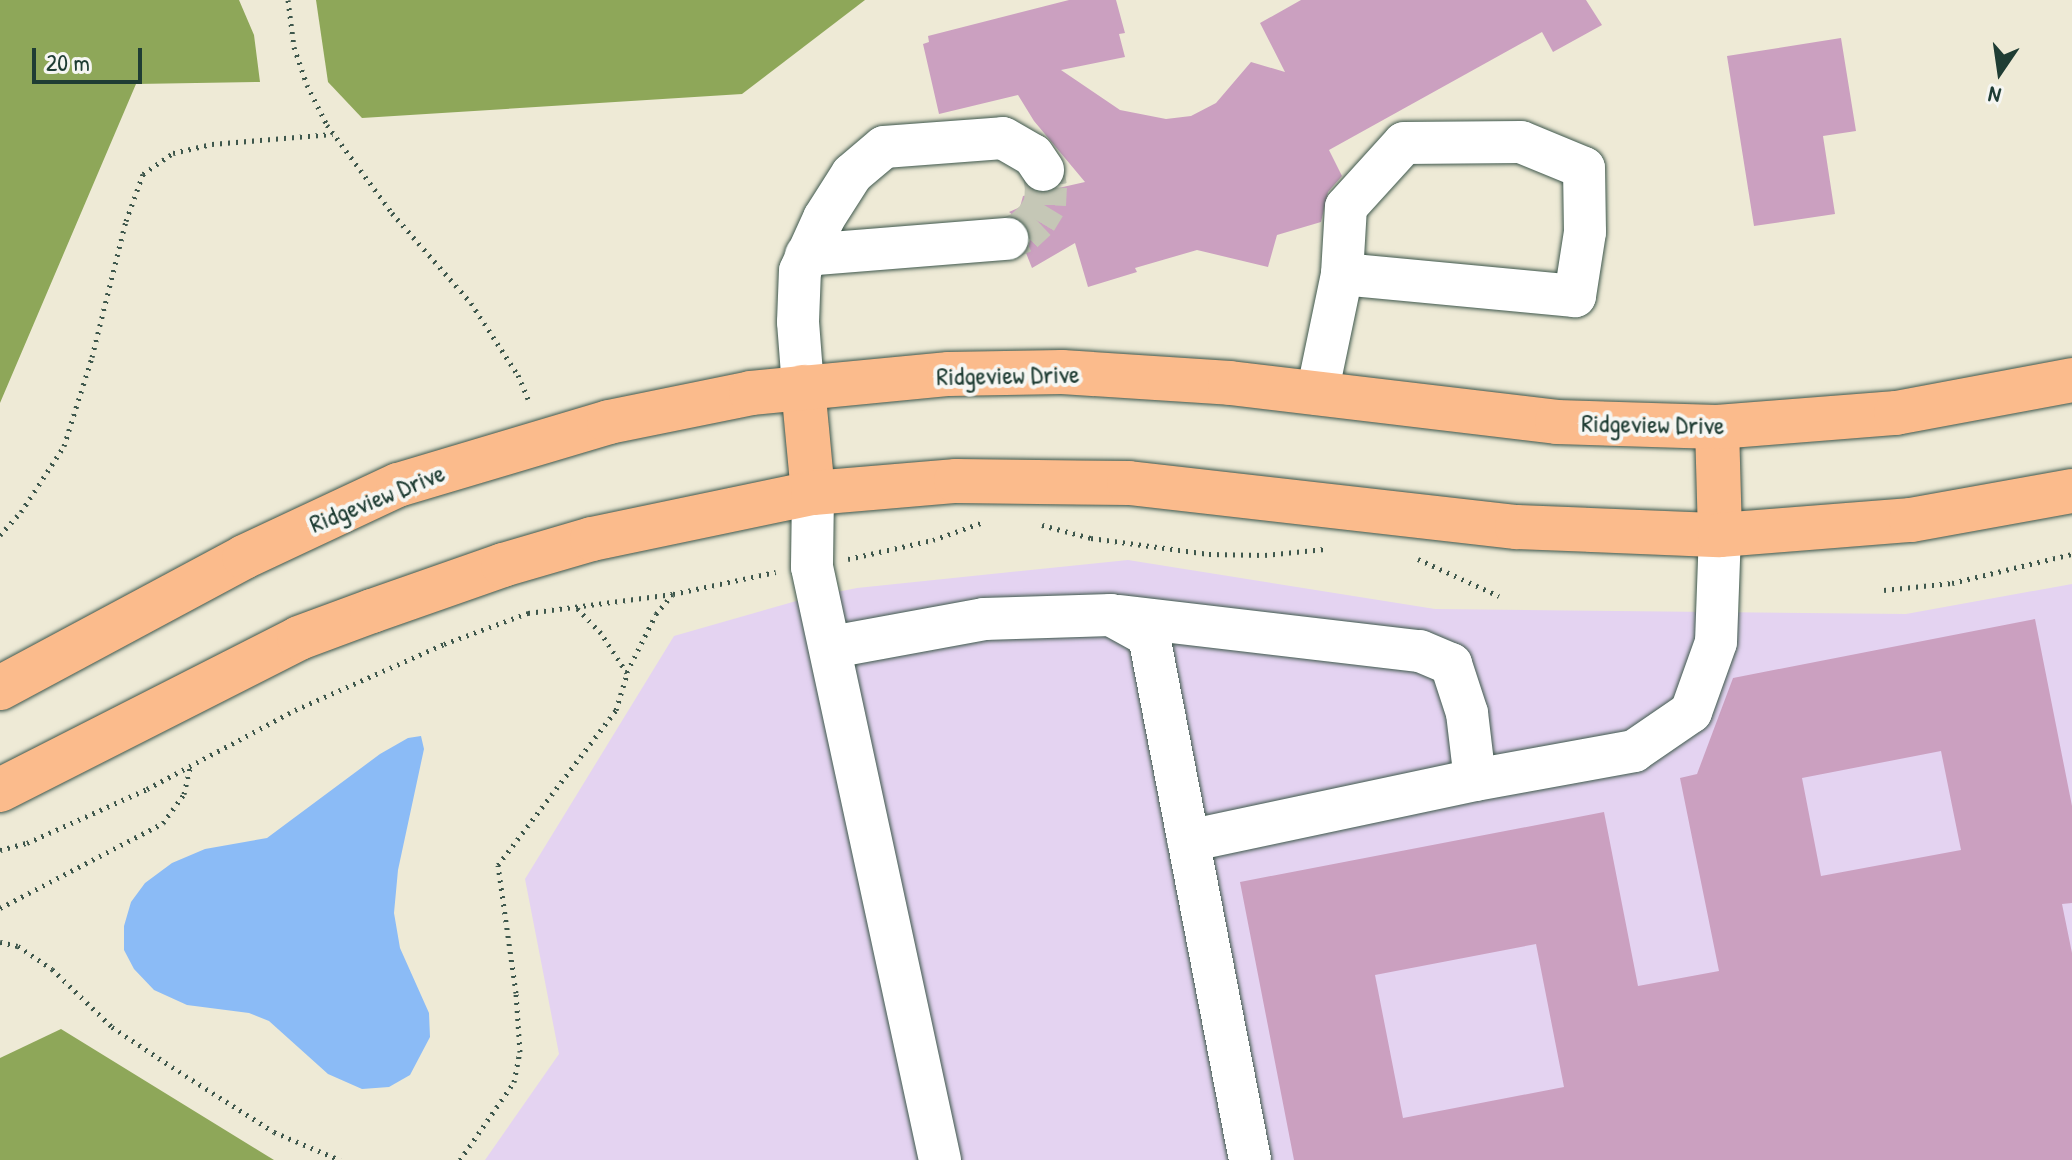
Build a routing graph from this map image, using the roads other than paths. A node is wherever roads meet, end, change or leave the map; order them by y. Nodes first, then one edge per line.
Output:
1 (1043, 170) dead end
2 (1007, 239) tunnel mouth
3 (806, 255) junction
4 (1342, 274) junction
5 (2072, 380) edge
6 (803, 387) junction
7 (1317, 394) junction
8 (1717, 427) junction
9 (2072, 491) edge
10 (813, 493) junction
11 (1720, 535) junction
12 (1111, 615) junction
13 (832, 647) junction
14 (0, 688) edge
15 (1475, 780) junction
16 (0, 790) edge
17 (1188, 841) junction
18 (940, 1160) edge
19 (1250, 1160) edge

1 - 3 lane
2 - 3 lane
3 - 6 lane
4 - 4 lane
4 - 7 lane
5 - 8 main road, Ridgeview Drive
6 - 7 main road, Ridgeview Drive
6 - 10 main road
6 - 14 main road, Ridgeview Drive
7 - 8 main road, Ridgeview Drive
8 - 11 main road
9 - 11 main road
10 - 11 main road
10 - 13 lane
10 - 16 main road
11 - 15 lane
12 - 13 lane
12 - 15 lane
12 - 17 lane
13 - 18 lane
15 - 17 lane
17 - 19 lane

